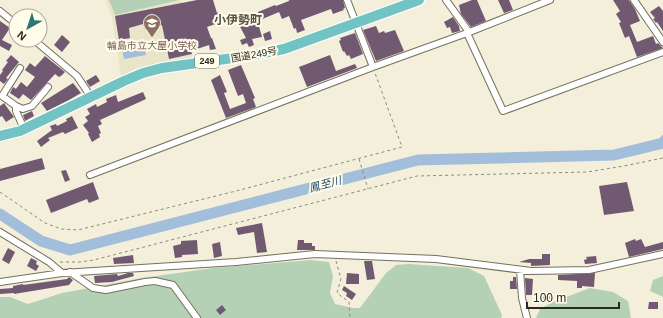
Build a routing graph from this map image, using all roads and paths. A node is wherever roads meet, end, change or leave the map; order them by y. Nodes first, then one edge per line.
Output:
1 (347, 0) edge
2 (419, 0) edge
3 (446, 0) edge
4 (550, 0) edge
5 (634, 0) edge
6 (0, 10) edge
7 (8, 17) edge
8 (356, 24) junction
9 (468, 33) junction
10 (663, 42) edge
11 (44, 48) edge
12 (663, 52) edge
13 (373, 67) junction
14 (20, 68) dead end
15 (48, 87) dead end
16 (91, 97) junction
17 (16, 106) junction
18 (24, 129) junction
19 (1, 134) edge
20 (663, 158) edge
21 (359, 159) junction
22 (90, 175) dead end
23 (368, 189) junction
24 (0, 192) edge
25 (0, 232) edge
26 (663, 254) edge
27 (334, 255) junction
28 (49, 262) junction
29 (520, 270) junction
30 (70, 272) junction
31 (62, 273) junction
32 (0, 282) edge
33 (197, 318) edge
34 (350, 318) edge
35 (527, 318) edge

1 - 8 street
2 - 8 highway, 国道249号 / 249
3 - 9 street
4 - 9 street
5 - 10 street
6 - 7 street
8 - 13 street
8 - 16 highway, 国道249号 / 249
9 - 12 street
9 - 13 street
11 - 16 street
13 - 21 path
13 - 22 street
14 - 17 street
15 - 17 street
16 - 18 highway, 国道249号 / 249
17 - 18 street
18 - 19 highway, 国道249号 / 249
20 - 23 path
21 - 23 path
21 - 24 path
23 - 28 path
25 - 28 street
26 - 29 street
27 - 29 street
27 - 30 street
27 - 34 path
28 - 31 street
29 - 35 street
30 - 31 street
30 - 33 street
31 - 32 street

